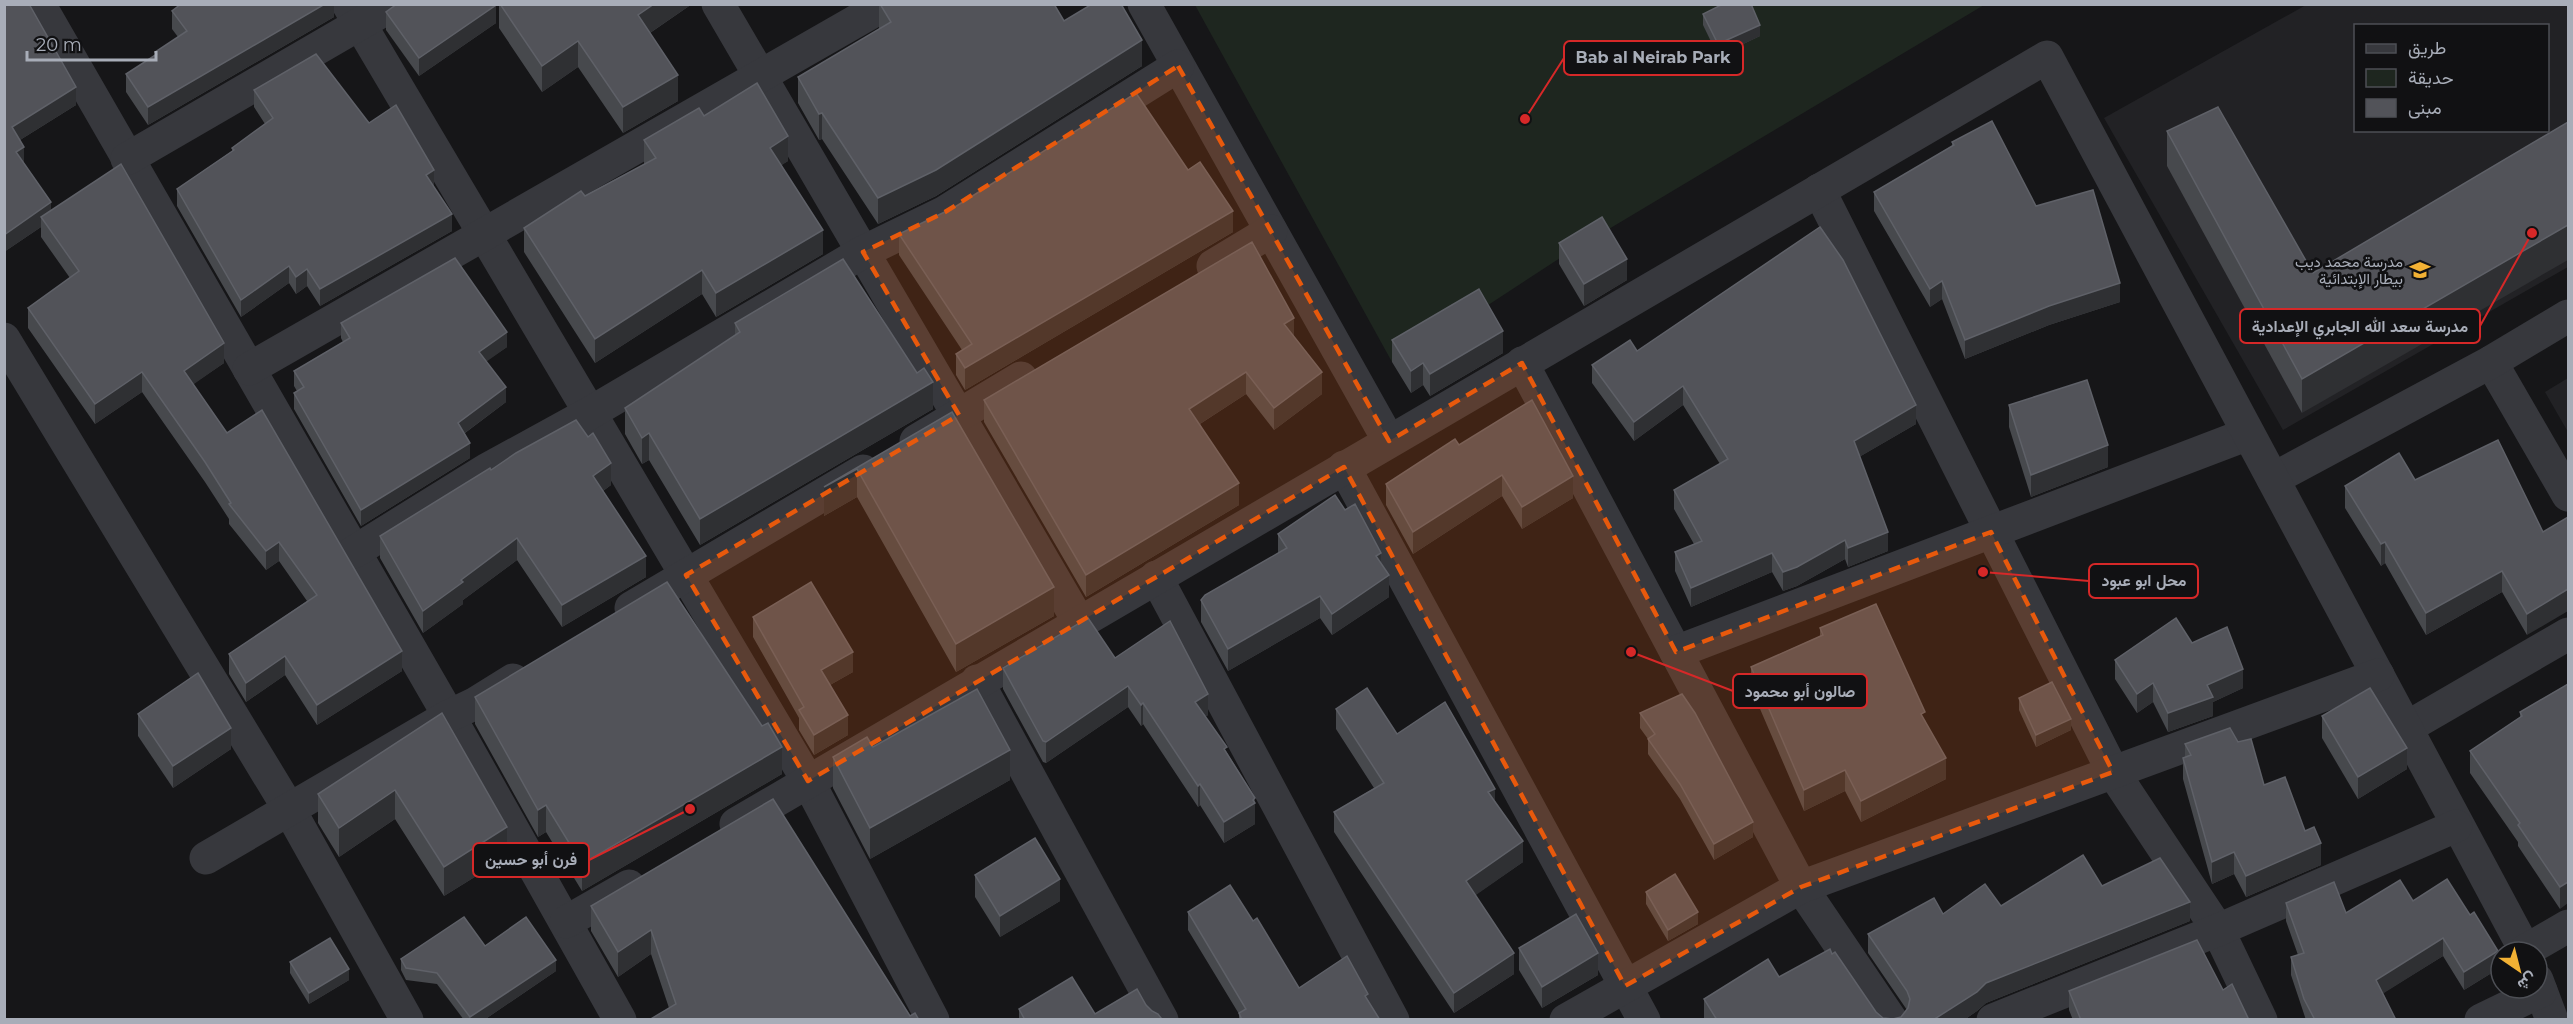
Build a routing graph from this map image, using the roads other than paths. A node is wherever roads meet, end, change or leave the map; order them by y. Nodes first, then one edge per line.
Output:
1 (39, 4) edge
2 (394, 4) edge
3 (718, 4) edge
4 (886, 4) edge
5 (1144, 4) edge
6 (354, 14) edge
7 (1178, 66) junction
8 (760, 76) junction
9 (127, 159) junction
10 (1819, 190) junction
11 (1271, 231) junction
12 (484, 235) junction
13 (863, 252) junction
14 (1190, 279) edge
15 (2568, 316) edge
16 (4, 339) edge
17 (1049, 362) edge
18 (2491, 362) junction
19 (1522, 363) junction
20 (249, 369) junction
21 (591, 413) junction
22 (959, 415) junction
23 (2248, 434) junction
24 (1389, 441) junction
25 (1344, 467) junction
26 (2273, 479) junction
27 (2568, 495) edge
28 (1991, 532) junction
29 (354, 552) junction
30 (686, 575) junction
31 (1156, 577) junction
32 (1079, 622) junction
33 (606, 623) edge
34 (2568, 634) edge
35 (1676, 652) junction
36 (536, 665) edge
37 (2378, 675) junction
38 (977, 681) junction
39 (449, 716) junction
40 (2406, 728) junction
41 (2113, 772) junction
42 (808, 781) junction
43 (289, 809) junction
44 (2456, 826) junction
45 (711, 838) edge
46 (206, 858) dead end
47 (659, 868) edge
48 (1801, 886) junction
49 (566, 922) junction
50 (2568, 926) edge
51 (2218, 930) junction
52 (2519, 940) edge
53 (2544, 940) edge
54 (1625, 986) junction
55 (2535, 1000) edge
56 (407, 1020) edge
57 (620, 1020) edge
58 (933, 1020) edge
59 (1161, 1020) edge
60 (1393, 1020) edge
61 (1566, 1020) edge
62 (1644, 1020) edge
63 (1891, 1020) edge
64 (1993, 1020) edge
65 (2261, 1020) edge
66 (2481, 1020) edge

1 - 9 street
2 - 6 street
3 - 8 street
4 - 8 street
5 - 7 street
6 - 9 street
6 - 12 street
7 - 11 street
7 - 13 street
8 - 12 street
8 - 13 street
9 - 20 street
10 - 19 street
10 - 23 street
10 - 28 street
11 - 14 street
11 - 24 street
12 - 20 street
12 - 21 street
13 - 21 street
13 - 22 street
15 - 18 street
16 - 43 street
17 - 22 street
18 - 26 street
18 - 27 street
19 - 24 street
19 - 35 street
20 - 29 street
21 - 29 street
21 - 30 street
22 - 30 street
22 - 32 street
23 - 26 street
23 - 28 street
24 - 25 street
25 - 31 street
25 - 54 street
26 - 37 street
28 - 35 street
28 - 41 street
29 - 39 street
30 - 33 street
30 - 42 street
31 - 32 street
31 - 60 street
32 - 38 street
34 - 40 street
35 - 48 street
36 - 39 street
37 - 40 street
37 - 41 street
38 - 42 street
38 - 59 street
39 - 43 street
39 - 49 street
40 - 44 street
41 - 48 street
41 - 51 street
42 - 45 street
42 - 58 street
43 - 46 street
43 - 56 street
44 - 51 street
44 - 52 street
47 - 49 street
48 - 54 street
48 - 63 street
49 - 57 street
50 - 53 street
51 - 64 street
51 - 65 street
54 - 61 street
54 - 62 street
55 - 66 street

